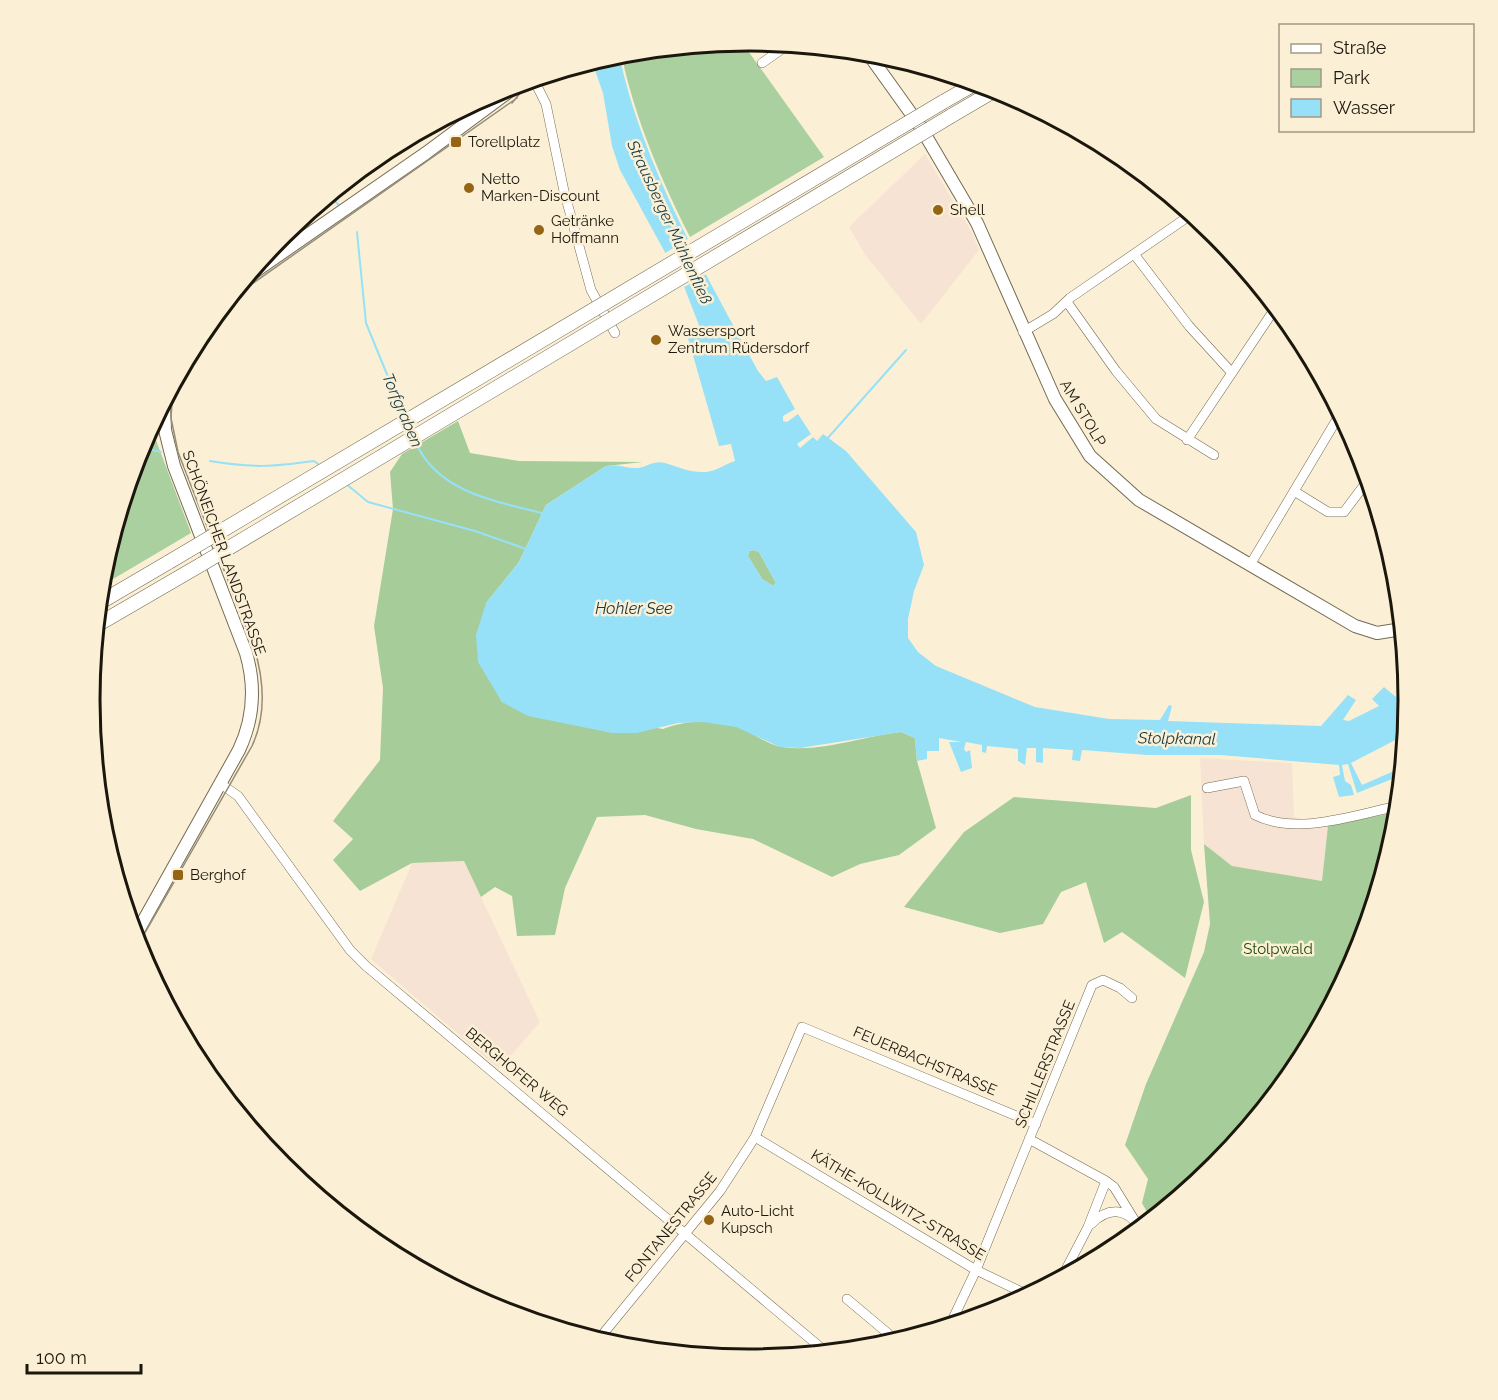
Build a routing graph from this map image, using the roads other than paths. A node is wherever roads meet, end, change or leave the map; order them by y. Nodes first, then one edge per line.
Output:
1 (778, 52) edge
2 (762, 63) dead end
3 (875, 63) edge
4 (536, 86) edge
5 (967, 88) edge
6 (986, 96) edge
7 (492, 104) edge
8 (1185, 219) edge
9 (1134, 254) junction
10 (273, 259) edge
11 (1067, 302) junction
12 (1271, 315) edge
13 (1023, 332) junction
14 (615, 333) dead end
15 (1232, 373) junction
16 (165, 418) edge
17 (1335, 422) edge
18 (1187, 440) junction
19 (1214, 455) dead end
20 (1363, 487) edge
21 (1294, 491) junction
22 (1250, 565) junction
23 (109, 597) edge
24 (105, 620) edge
25 (1394, 630) edge
26 (220, 784) junction
27 (1207, 788) dead end
28 (1389, 808) edge
29 (141, 926) edge
30 (1132, 998) dead end
31 (802, 1028) joint
32 (1036, 1124) junction
33 (755, 1137) junction
34 (1029, 1139) junction
35 (1106, 1181) junction
36 (1136, 1221) edge
37 (1134, 1222) edge
38 (1088, 1227) junction
39 (687, 1235) junction
40 (1069, 1264) edge
41 (976, 1270) junction
42 (1018, 1290) edge
43 (847, 1299) dead end
44 (954, 1316) edge
45 (604, 1333) edge
46 (889, 1334) edge
47 (818, 1345) edge

1 - 2 street
3 - 13 main road, AM STOLP
4 - 14 street
5 - 23 highway, bridge
6 - 24 highway, bridge
7 - 10 main road
8 - 9 street
9 - 11 street
9 - 15 street
11 - 13 street
11 - 18 street
12 - 15 street
13 - 22 main road, AM STOLP
15 - 18 street
16 - 26 main road, SCHÖNEICHER LANDSTRASSE
17 - 21 street
18 - 19 street
20 - 21 street
21 - 22 street
22 - 25 main road, AM STOLP
26 - 29 main road, SCHÖNEICHER LANDSTRASSE
26 - 39 street, BERGHOFER WEG
27 - 28 street
30 - 32 street, SCHILLERSTRASSE
31 - 32 street, FEUERBACHSTRASSE
31 - 33 street, FONTANESTRASSE
32 - 34 street, SCHILLERSTRASSE
33 - 39 street, FONTANESTRASSE
33 - 41 street, KÄTHE-KOLLWITZ-STRASSE
34 - 35 street, SCHILLERSTRASSE
34 - 41 street
35 - 36 street
35 - 38 street
37 - 38 street
38 - 40 street
39 - 45 street, FONTANESTRASSE
39 - 47 street, BERGHOFER WEG
41 - 42 street, KÄTHE-KOLLWITZ-STRASSE
41 - 44 street
43 - 46 street

